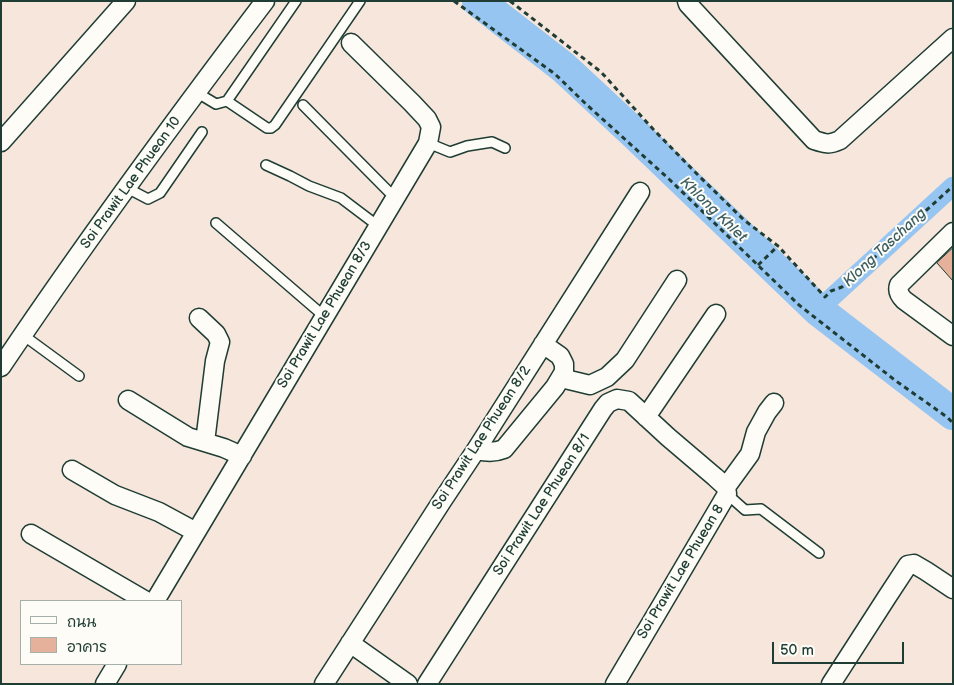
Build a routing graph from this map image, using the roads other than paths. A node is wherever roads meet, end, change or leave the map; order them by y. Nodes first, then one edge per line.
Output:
1 (126, 1) edge
2 (265, 1) edge
3 (296, 1) edge
4 (360, 1) edge
5 (687, 1) edge
6 (953, 38) edge
7 (351, 43) dead end
8 (196, 92) junction
9 (227, 102) junction
10 (303, 105) dead end
11 (202, 132) dead end
12 (1, 142) edge
13 (428, 143) junction
14 (505, 148) dead end
15 (266, 165) dead end
16 (127, 188) junction
17 (640, 192) dead end
18 (395, 198) junction
19 (216, 223) dead end
20 (378, 226) junction
21 (953, 232) edge
22 (677, 280) dead end
23 (716, 314) dead end
24 (324, 317) junction
25 (199, 318) dead end
26 (23, 335) junction
27 (953, 336) edge
28 (543, 344) junction
29 (1, 367) edge
30 (79, 376) dead end
31 (561, 378) junction
32 (128, 400) dead end
33 (774, 403) dead end
34 (646, 417) junction
35 (205, 442) junction
36 (679, 447) joint
37 (476, 450) junction
38 (242, 456) junction
39 (72, 470) dead end
40 (726, 491) junction
41 (196, 532) junction
42 (31, 534) dead end
43 (819, 553) dead end
44 (953, 590) edge
45 (144, 600) edge
46 (156, 600) edge
47 (350, 644) junction
48 (116, 665) edge
49 (105, 684) edge
50 (324, 684) edge
51 (408, 684) edge
52 (427, 684) edge
53 (615, 684) edge
54 (831, 684) edge

1 - 12 street
2 - 8 street, Soi Prawit Lae Phuean 10
3 - 9 lane
4 - 9 lane
5 - 6 street
7 - 13 street
8 - 9 lane
8 - 16 street, Soi Prawit Lae Phuean 10
10 - 18 lane
11 - 16 lane
13 - 14 lane
13 - 18 street, Soi Prawit Lae Phuean 8/3
15 - 20 lane
16 - 26 street, Soi Prawit Lae Phuean 10
17 - 28 street, Soi Prawit Lae Phuean 8/2
18 - 20 street, Soi Prawit Lae Phuean 8/3
19 - 24 lane
20 - 24 street, Soi Prawit Lae Phuean 8/3
21 - 27 street
22 - 31 street
23 - 34 street
24 - 38 street, Soi Prawit Lae Phuean 8/3
25 - 35 street
26 - 29 street, Soi Prawit Lae Phuean 10
26 - 30 lane
28 - 31 street
28 - 37 street, Soi Prawit Lae Phuean 8/2
31 - 37 street
32 - 35 street
33 - 40 street
34 - 36 street, Soi Prawit Lae Phuean 8/1
34 - 52 street, Soi Prawit Lae Phuean 8/1
35 - 38 street
36 - 40 street, Soi Prawit Lae Phuean 8
37 - 47 street, Soi Prawit Lae Phuean 8/2
38 - 41 street, Soi Prawit Lae Phuean 8/3
39 - 41 street
40 - 43 lane
40 - 53 street, Soi Prawit Lae Phuean 8
41 - 46 street, Soi Prawit Lae Phuean 8/3
42 - 45 street
44 - 54 street
47 - 50 street, Soi Prawit Lae Phuean 8/2
47 - 51 street
48 - 49 street

